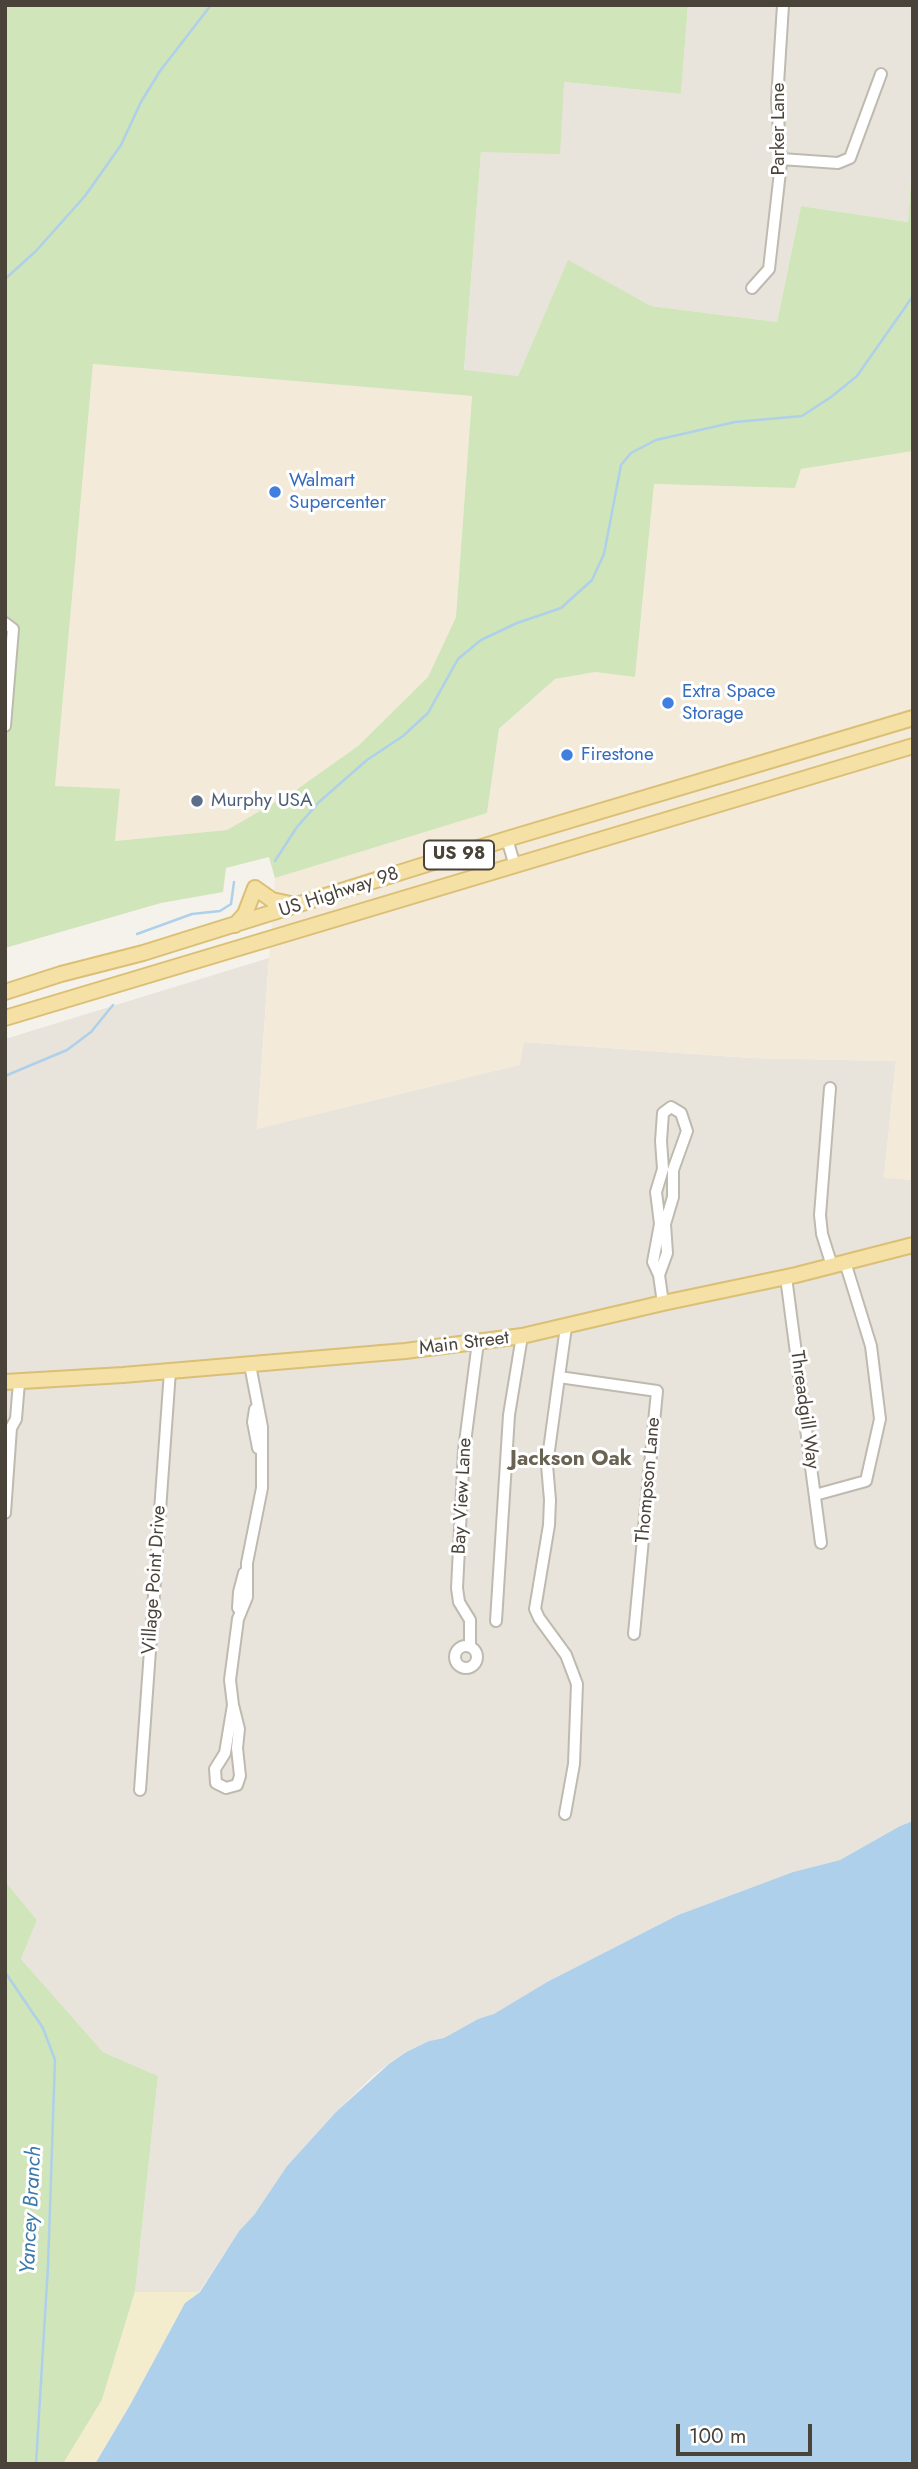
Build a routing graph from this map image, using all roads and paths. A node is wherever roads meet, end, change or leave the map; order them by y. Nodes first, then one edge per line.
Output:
1 (783, 5) edge
2 (881, 74) dead end
3 (781, 159) junction
4 (752, 288) dead end
5 (5, 623) edge
6 (913, 718) edge
7 (5, 726) edge
8 (913, 746) edge
9 (508, 839) junction
10 (515, 866) junction
11 (298, 905) junction
12 (235, 925) junction
13 (5, 992) edge
14 (5, 1018) edge
15 (830, 1088) dead end
16 (668, 1169) junction
17 (662, 1224) junction
18 (913, 1245) edge
19 (838, 1264) junction
20 (786, 1277) junction
21 (663, 1303) junction
22 (566, 1327) junction
23 (522, 1336) junction
24 (478, 1342) junction
25 (250, 1365) junction
26 (170, 1371) junction
27 (559, 1377) junction
28 (12, 1382) edge
29 (5, 1415) edge
30 (11, 1428) junction
31 (6, 1481) edge
32 (815, 1495) junction
33 (5, 1513) edge
34 (821, 1543) dead end
35 (496, 1621) dead end
36 (634, 1634) dead end
37 (470, 1647) dead end
38 (233, 1705) junction
39 (140, 1790) dead end
40 (565, 1814) dead end

1 - 3 street, Parker Lane
2 - 3 street
3 - 4 street, Parker Lane
5 - 7 street
6 - 9 main road, US Highway 98 / US 98
8 - 10 main road, US Highway 98 / US 98
9 - 10 street
9 - 11 main road, US Highway 98 / US 98
10 - 14 main road, US Highway 98 / US 98
11 - 12 main road, US Highway 98 / US 98
11 - 12 main road
12 - 13 main road, US Highway 98 / US 98
15 - 19 street
16 - 16 street
16 - 17 street
16 - 17 street
17 - 21 street
18 - 19 main road, Main Street
19 - 20 main road, Main Street
19 - 32 street
20 - 21 main road, Main Street
20 - 32 street, Threadgill Way
21 - 22 main road, Main Street
22 - 23 main road, Main Street
22 - 27 street
23 - 24 main road, Main Street
23 - 35 street
24 - 25 main road, Main Street
24 - 37 street, Bay View Lane
25 - 26 main road, Main Street
25 - 38 street
26 - 28 main road, Main Street
26 - 39 street, Village Point Drive
27 - 36 street, Thompson Lane
27 - 40 street
28 - 30 street
29 - 30 street
30 - 31 street
31 - 33 street
32 - 34 street, Threadgill Way
38 - 38 street

